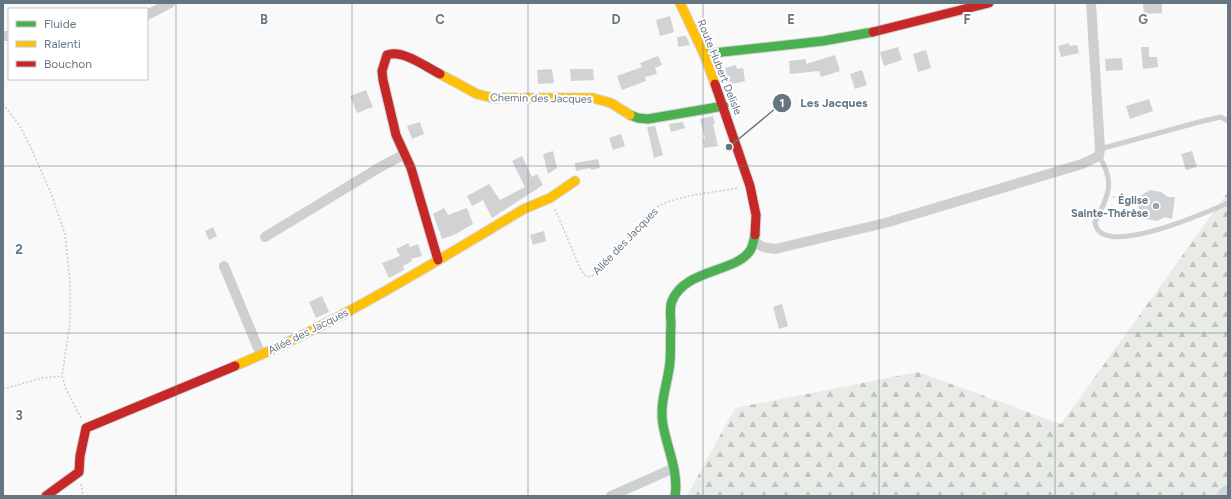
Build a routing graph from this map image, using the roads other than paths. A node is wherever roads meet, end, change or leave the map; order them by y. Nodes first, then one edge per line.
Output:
1 (170, 3) edge
2 (680, 3) edge
3 (989, 3) edge
4 (1091, 3) edge
5 (148, 14) edge
6 (704, 54) junction
7 (724, 106) junction
8 (1228, 120) edge
9 (1099, 153) junction
10 (405, 154) junction
11 (575, 181) dead end
12 (1228, 204) edge
13 (265, 237) dead end
14 (754, 242) junction
15 (438, 260) junction
16 (224, 266) dead end
17 (261, 355) junction
18 (674, 468) junction
19 (46, 496) edge
20 (611, 496) edge
21 (675, 496) edge

1 - 5 street
2 - 6 street, Route Hubert Delisle
3 - 6 street
4 - 9 street
6 - 7 street, Route Hubert Delisle
7 - 10 street, Chemin des Jacques
7 - 14 street, Route Hubert Delisle
8 - 9 lane
9 - 12 lane
9 - 14 street
10 - 13 street
10 - 15 street
11 - 15 street, Allée des Jacques
14 - 18 street
15 - 17 street, Allée des Jacques
16 - 17 street, Allée des Jacques
17 - 19 street, Allée des Jacques
18 - 20 street
18 - 21 street

